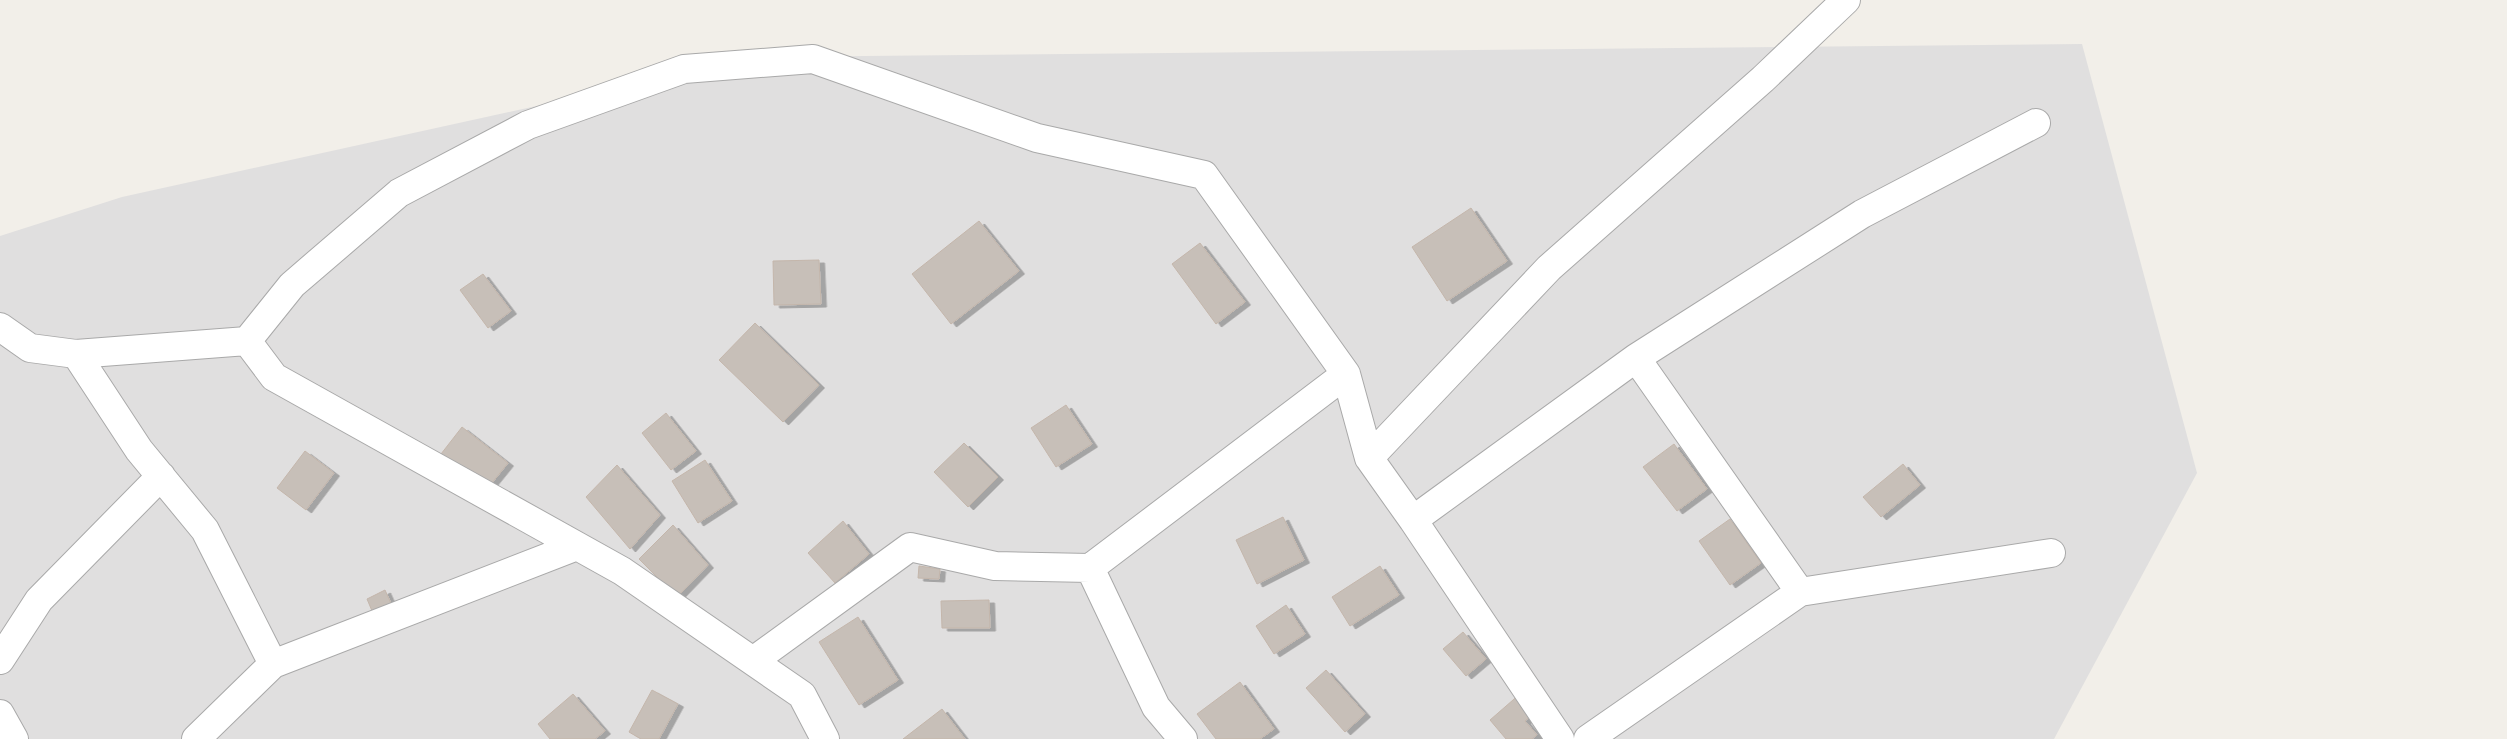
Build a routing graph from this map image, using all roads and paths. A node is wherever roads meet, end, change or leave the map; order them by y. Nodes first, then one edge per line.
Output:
1 (1846, 0) edge
2 (2036, 123) dead end
3 (0, 327) edge
4 (247, 341) junction
5 (76, 354) junction
6 (1636, 358) junction
7 (1346, 374) junction
8 (1369, 458) junction
9 (161, 476) junction
10 (1413, 520) junction
11 (577, 546) junction
12 (2051, 553) dead end
13 (1090, 568) junction
14 (1800, 592) junction
15 (0, 660) edge
16 (753, 662) junction
17 (273, 664) junction
18 (0, 714) edge
19 (14, 739) edge
20 (196, 739) edge
21 (825, 739) edge
22 (1183, 739) edge
23 (1560, 739) edge
24 (1588, 739) edge

1 - 8 street
2 - 6 street
3 - 5 street
4 - 5 street
4 - 7 street
4 - 11 street
5 - 9 street
6 - 10 street
6 - 14 street
7 - 8 street
7 - 13 street
8 - 10 street
9 - 15 street
9 - 17 street
10 - 23 street
11 - 16 street
11 - 17 street
12 - 14 street
13 - 16 street
13 - 22 street
14 - 24 street
16 - 21 street
17 - 20 street
18 - 19 street

